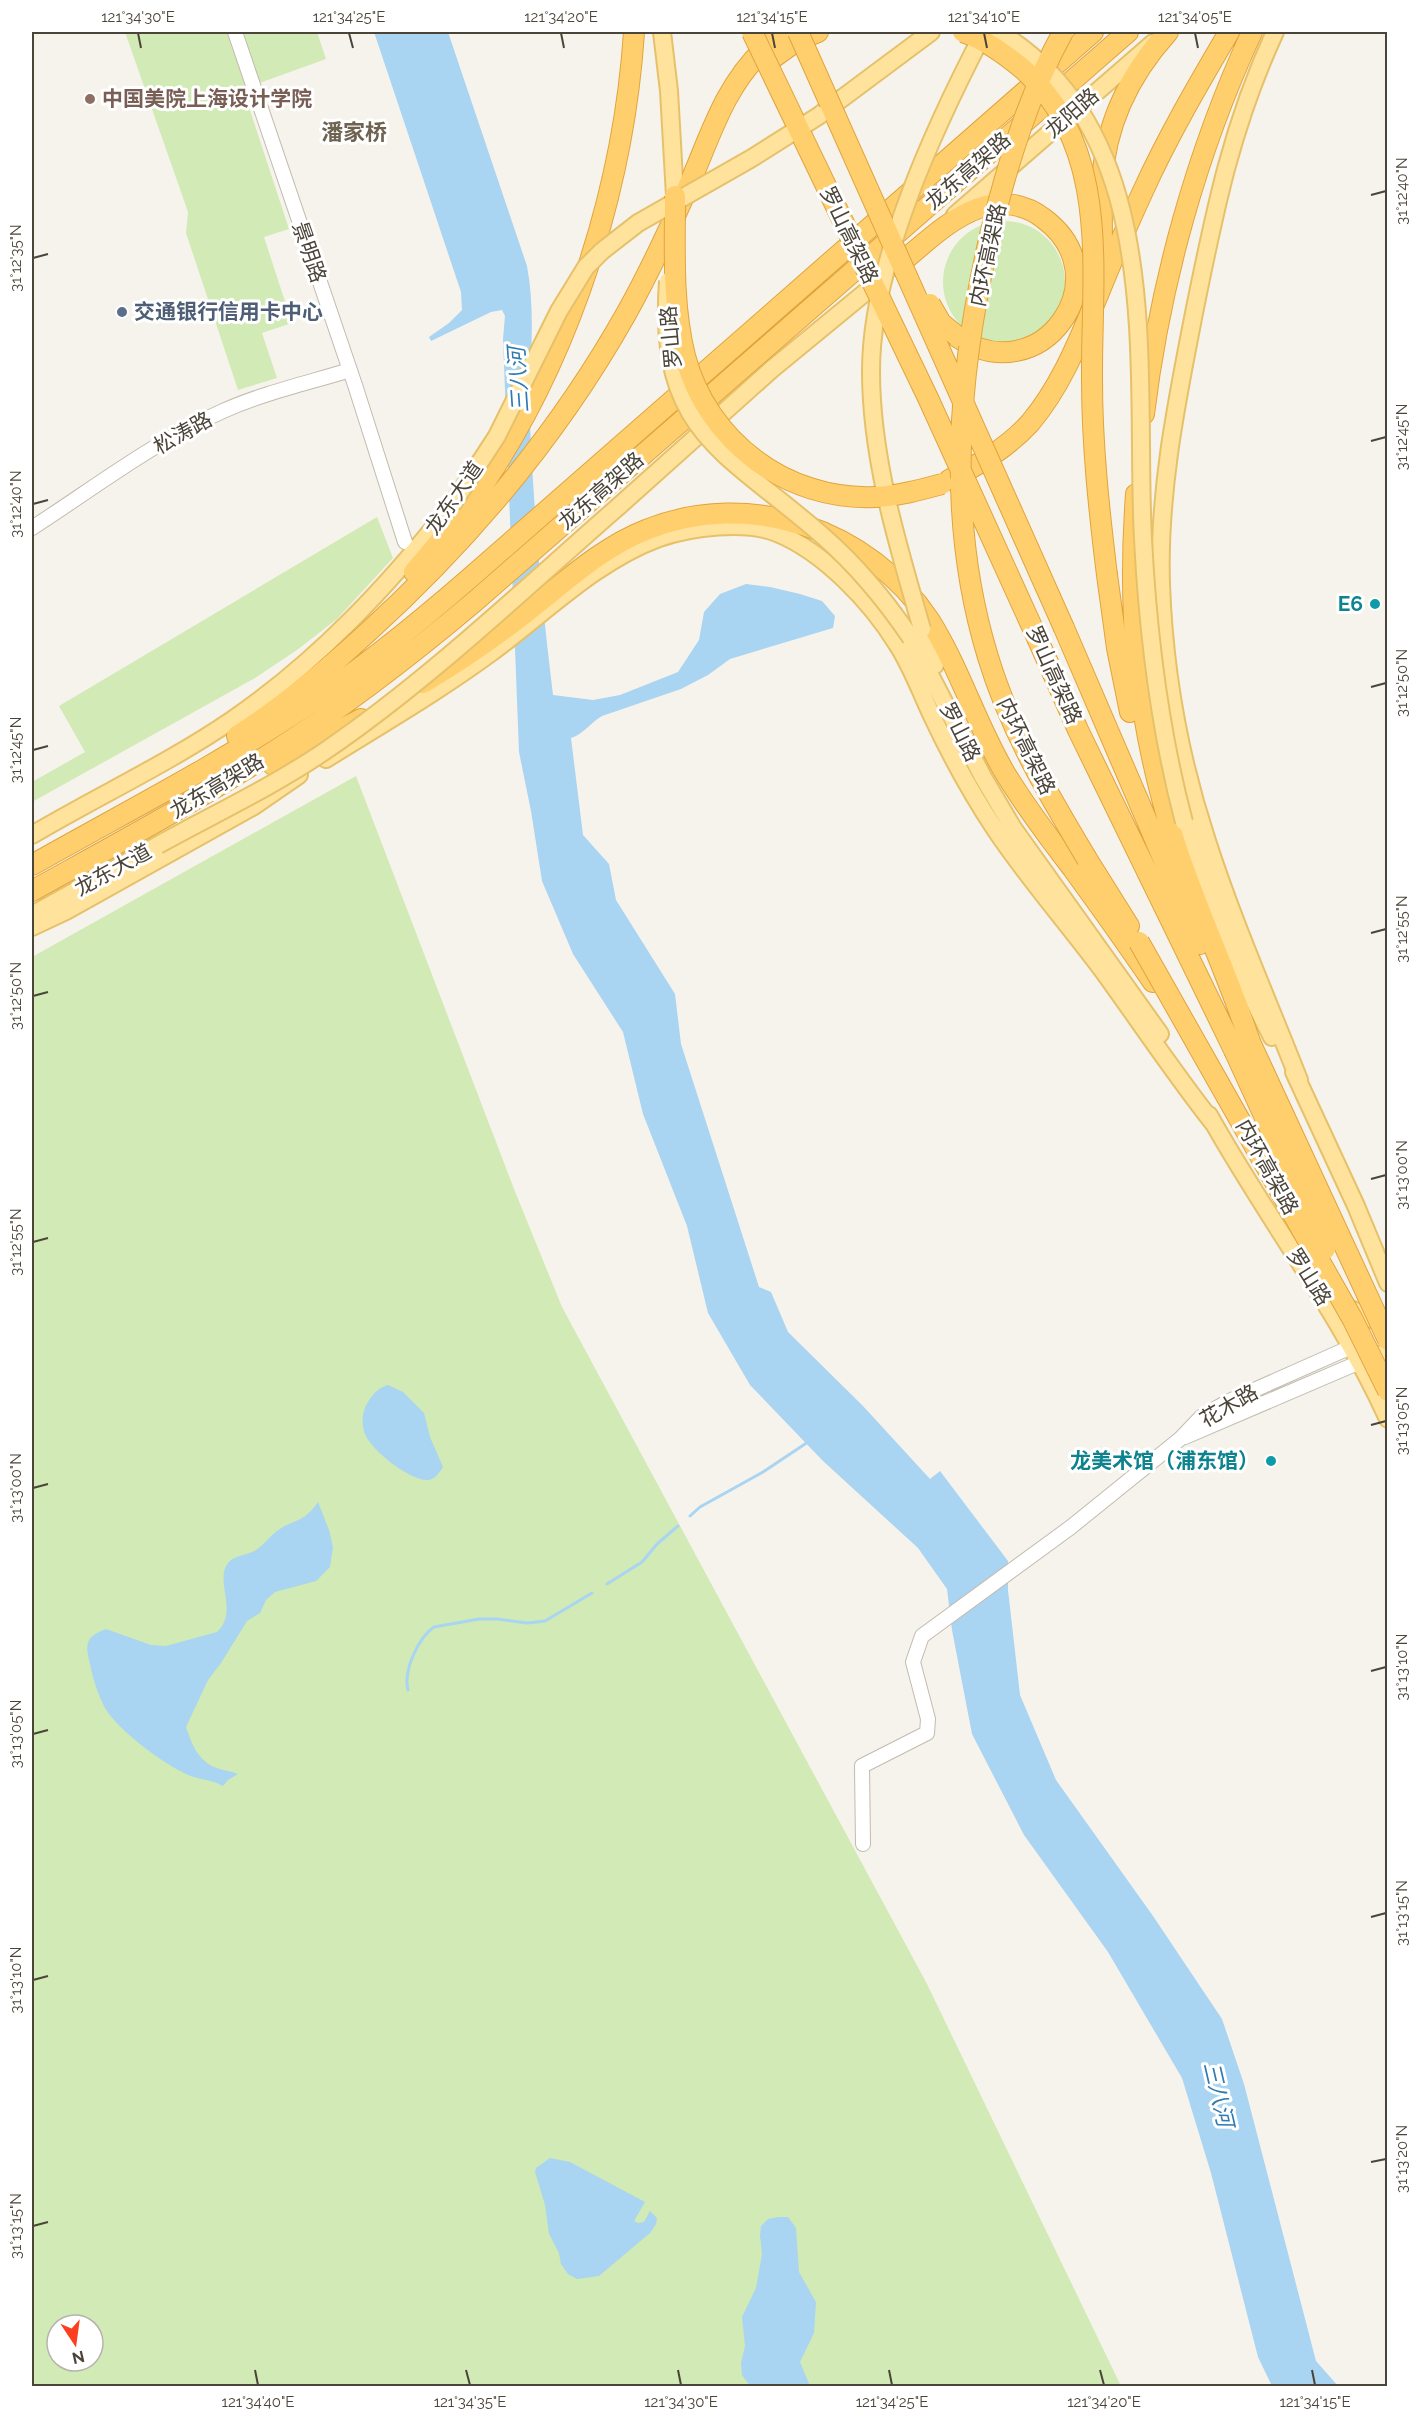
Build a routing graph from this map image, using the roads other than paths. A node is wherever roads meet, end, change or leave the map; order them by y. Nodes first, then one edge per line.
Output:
1 (235, 32) edge
2 (634, 32) edge
3 (662, 32) edge
4 (752, 32) edge
5 (785, 32) edge
6 (798, 32) edge
7 (818, 32) edge
8 (931, 32) edge
9 (963, 32) edge
10 (984, 32) edge
11 (999, 32) edge
12 (1063, 32) edge
13 (1093, 32) edge
14 (1128, 32) edge
15 (1167, 32) edge
16 (1229, 32) edge
17 (1252, 32) edge
18 (1275, 32) edge
19 (861, 169) junction
20 (695, 172) junction
21 (675, 196) junction
22 (897, 266) junction
23 (1097, 297) junction
24 (350, 370) junction
25 (460, 518) junction
26 (32, 528) edge
27 (405, 542) dead end
28 (602, 561) junction
29 (965, 741) junction
30 (180, 808) junction
31 (32, 835) edge
32 (83, 836) junction
33 (32, 865) edge
34 (1170, 875) junction
35 (32, 891) edge
36 (32, 916) edge
37 (32, 927) edge
38 (1242, 1046) junction
39 (1207, 1062) junction
40 (1299, 1080) junction
41 (1214, 1124) junction
42 (1388, 1283) edge
43 (1323, 1296) junction
44 (1353, 1320) junction
45 (1388, 1327) edge
46 (1388, 1340) edge
47 (1351, 1347) junction
48 (1388, 1352) edge
49 (1360, 1362) junction
50 (1388, 1391) edge
51 (1388, 1419) edge
52 (1180, 1439) junction
53 (863, 1844) dead end

1 - 24 street, 景明路
2 - 25 highway
3 - 21 main road, 罗山路
4 - 38 highway, 罗山高架路, bridge
5 - 20 highway
6 - 19 highway, 罗山高架路, bridge
7 - 20 highway
8 - 25 main road, 龙东大道, bridge
9 - 34 highway, bridge
10 - 29 main road, bridge
11 - 40 main road, bridge
12 - 39 highway, 内环高架路, bridge
13 - 32 highway, 龙东高架路
14 - 30 highway, 龙东高架路
15 - 22 main road, 龙阳路
15 - 23 highway
16 - 23 highway
17 - 38 highway, 内环高架路
18 - 40 main road
19 - 22 highway, bridge
19 - 34 highway, 罗山高架路, bridge
20 - 25 highway
21 - 23 highway, bridge
21 - 29 main road, 罗山路, bridge
22 - 36 main road, 龙东大道, bridge
24 - 26 street, 松涛路
24 - 27 street, 景明路
25 - 31 main road, 龙东大道
25 - 32 highway
28 - 30 highway
28 - 37 main road
28 - 39 highway, bridge
28 - 41 main road
29 - 41 main road, 罗山路
30 - 35 highway, 龙东高架路
32 - 33 highway, 龙东高架路
34 - 38 highway, 罗山高架路
38 - 44 highway, 罗山高架路, bridge
38 - 46 highway, 内环高架路, bridge
39 - 44 highway, 内环高架路, bridge
40 - 42 main road
41 - 43 main road, 罗山路
43 - 45 main road
43 - 47 main road, 罗山路
44 - 50 highway, 内环高架路, bridge
45 - 47 main road, 花木路
47 - 49 main road, 罗山路
47 - 52 street, 花木路
48 - 49 main road, 花木路
49 - 51 main road, 罗山路
49 - 52 street, 花木路
52 - 53 street

